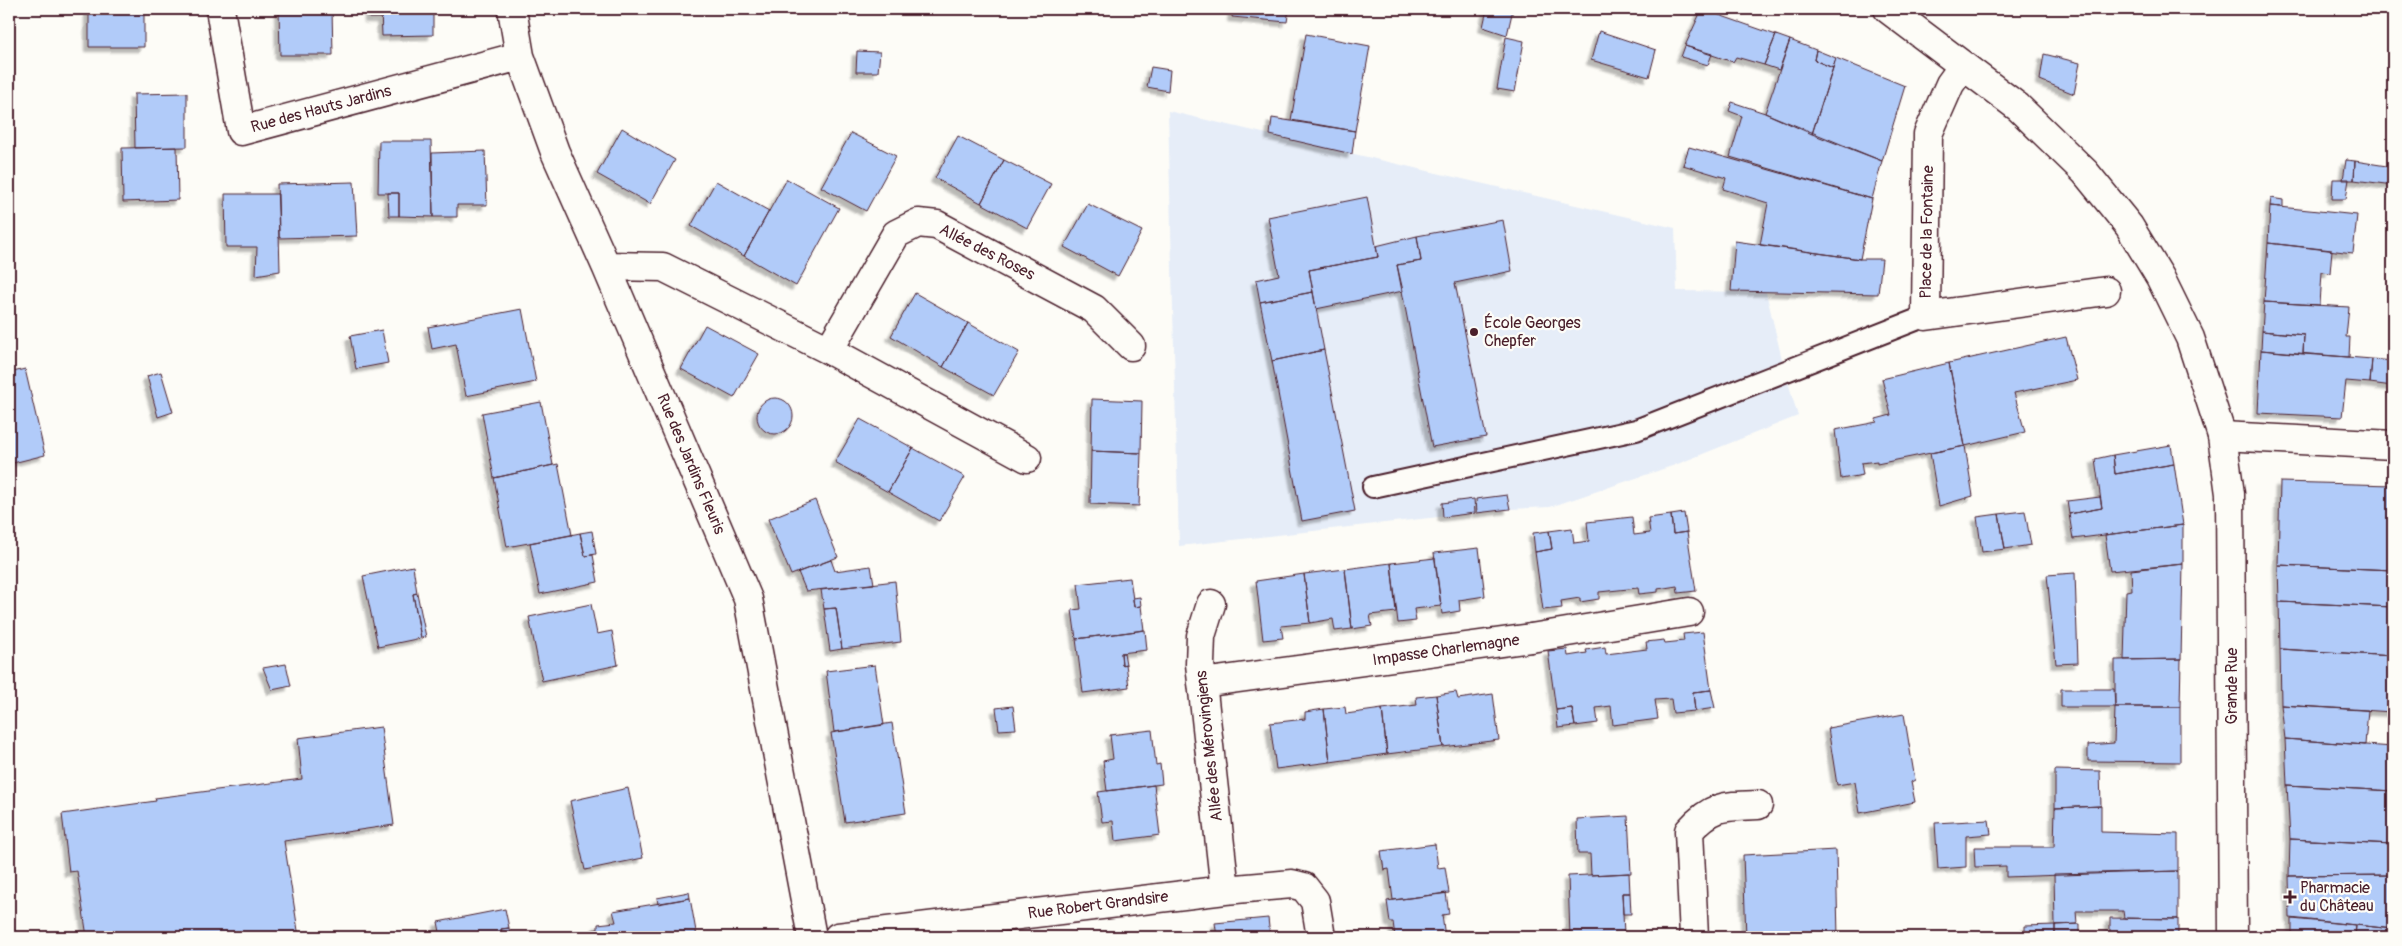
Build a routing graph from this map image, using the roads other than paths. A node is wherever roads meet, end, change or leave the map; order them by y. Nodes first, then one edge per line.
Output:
1 (220, 9) edge
2 (512, 9) edge
3 (1888, 9) edge
4 (520, 56) junction
5 (1964, 66) junction
6 (606, 266) junction
7 (2106, 291) dead end
8 (1926, 316) junction
9 (1131, 346) dead end
10 (829, 350) junction
11 (2222, 436) junction
12 (2393, 445) edge
13 (1027, 458) dead end
14 (1373, 487) dead end
15 (1211, 604) dead end
16 (1689, 612) dead end
17 (1202, 683) junction
18 (1758, 805) dead end
19 (1225, 890) junction
20 (812, 937) edge
21 (838, 937) edge
22 (1321, 937) edge
23 (1694, 937) edge
24 (2233, 937) edge

1 - 4 street, Rue des Hauts Jardins
2 - 4 street, Rue des Jardins Fleuris
3 - 5 street, Grande Rue
4 - 6 street, Rue des Jardins Fleuris
5 - 8 street, Place de la Fontaine
5 - 11 street, Grande Rue
6 - 10 street
6 - 20 street, Rue des Jardins Fleuris
7 - 8 street, Place de la Fontaine
8 - 14 lane
9 - 10 street, Allée des Roses
10 - 13 street
11 - 12 street
11 - 24 street, Grande Rue
15 - 17 street, Allée des Mérovingiens
16 - 17 street, Impasse Charlemagne
17 - 19 street, Allée des Mérovingiens
18 - 23 street
19 - 21 street, Rue Robert Grandsire
19 - 22 street, Rue Robert Grandsire

